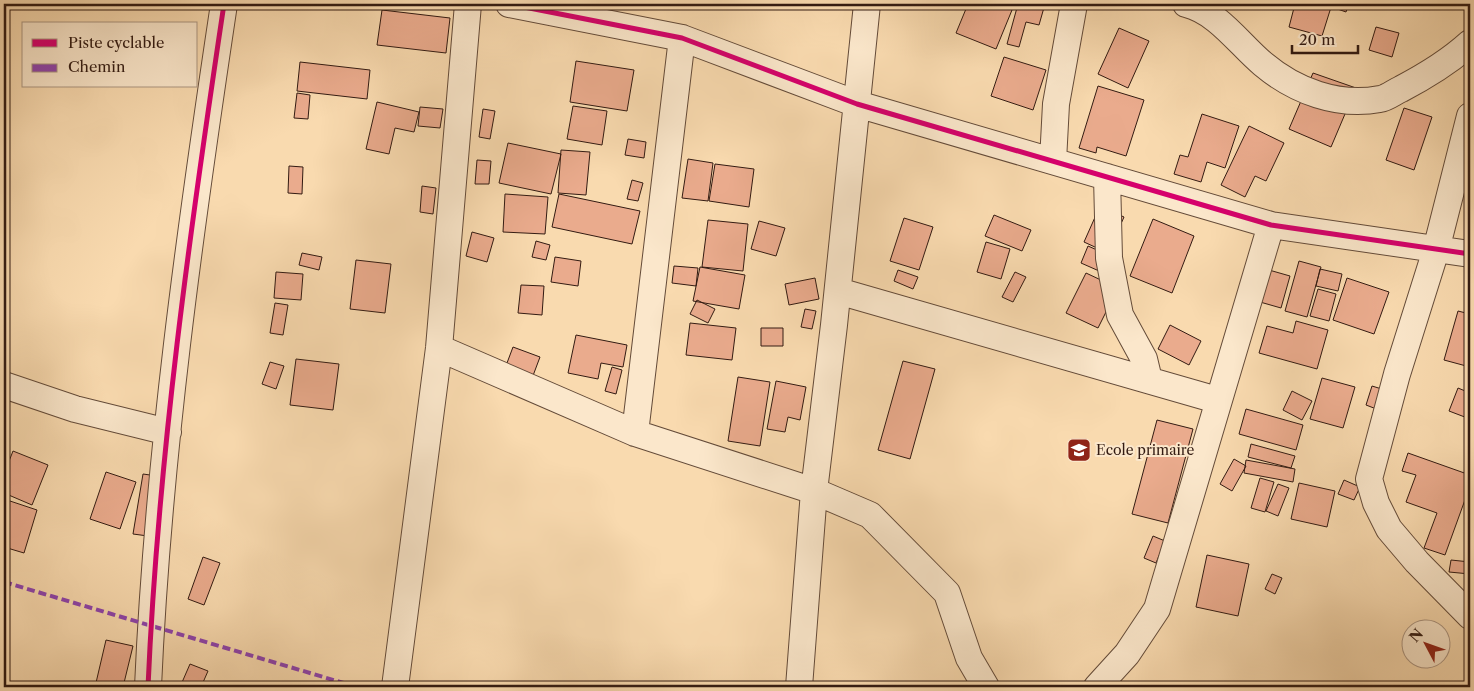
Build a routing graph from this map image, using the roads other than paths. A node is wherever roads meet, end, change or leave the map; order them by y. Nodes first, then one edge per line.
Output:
1 (224, 4) edge
2 (468, 4) edge
3 (510, 4) edge
4 (867, 4) edge
5 (1074, 4) edge
6 (1186, 4) edge
7 (682, 38) junction
8 (1470, 43) edge
9 (857, 104) junction
10 (1470, 116) edge
11 (1053, 161) junction
12 (1107, 177) junction
13 (1271, 225) junction
14 (1436, 250) junction
15 (1470, 254) edge
16 (838, 291) junction
17 (439, 348) junction
18 (1149, 380) junction
19 (4, 385) edge
20 (1217, 400) junction
21 (168, 432) junction
22 (635, 433) junction
23 (814, 491) junction
24 (1470, 616) edge
25 (148, 687) edge
26 (395, 687) edge
27 (799, 687) edge
28 (986, 687) edge
29 (1096, 687) edge

1 - 21 street
2 - 17 street
3 - 7 street
4 - 9 street
5 - 11 street
6 - 8 street
7 - 9 street
7 - 22 street
9 - 11 street
9 - 16 street
10 - 14 street
11 - 12 street
12 - 13 street
12 - 18 street
13 - 14 street
13 - 20 street
14 - 15 street
14 - 24 street
16 - 18 street
16 - 23 street
17 - 22 street
17 - 26 street
18 - 20 street
19 - 21 street
20 - 29 street
21 - 25 street
22 - 23 street
23 - 27 street
23 - 28 street

